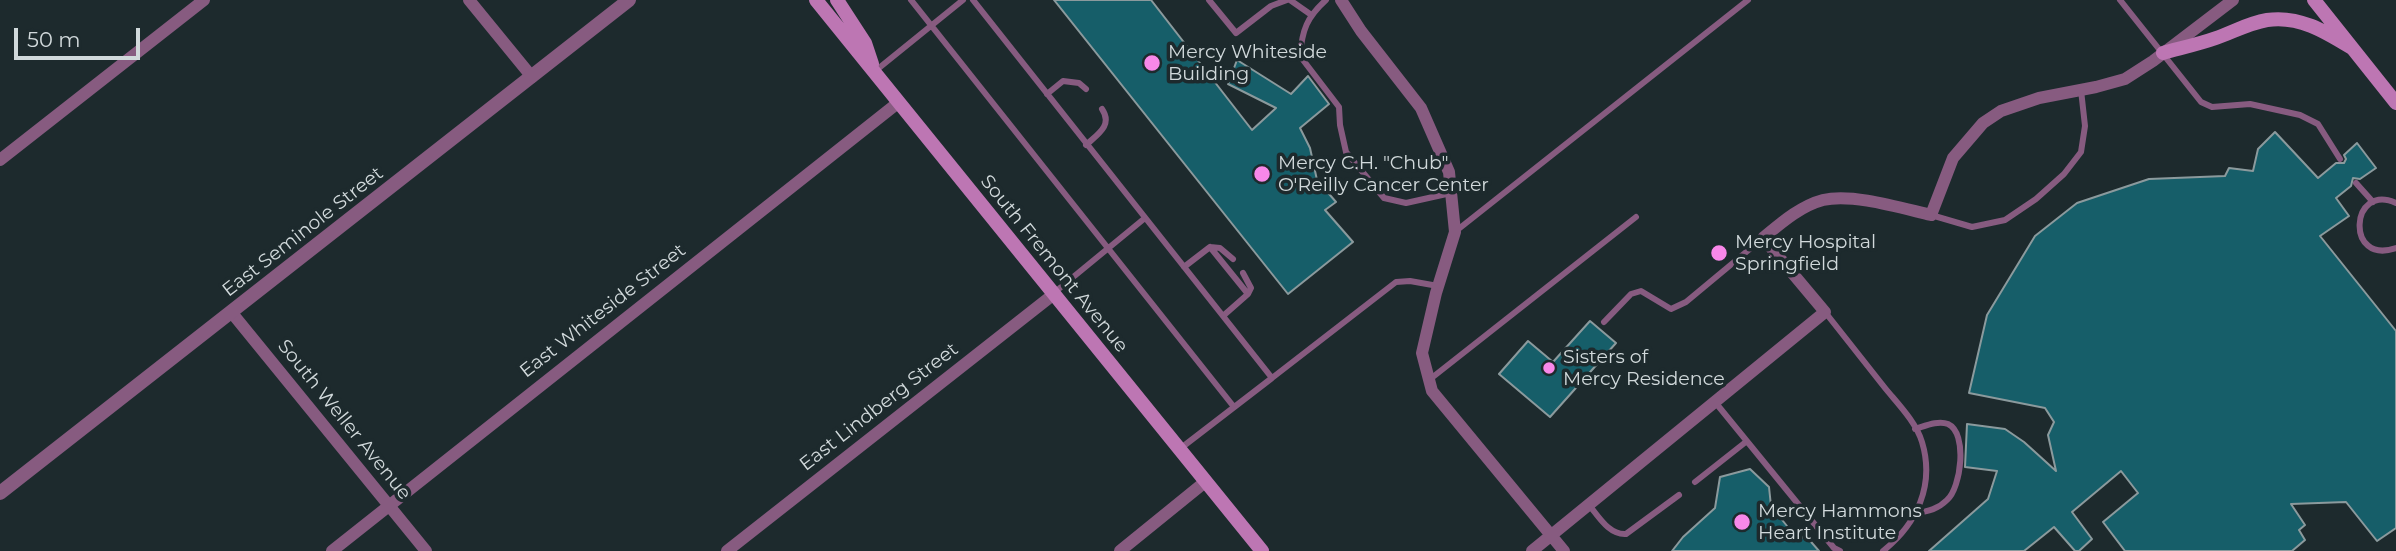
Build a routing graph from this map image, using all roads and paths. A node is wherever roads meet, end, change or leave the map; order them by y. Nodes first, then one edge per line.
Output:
1 (204, 0) edge
2 (470, 0) edge
3 (629, 0) edge
4 (816, 0) edge
5 (837, 0) edge
6 (911, 0) edge
7 (963, 0) edge
8 (972, 0) edge
9 (1209, 0) edge
10 (1289, 0) edge
11 (1326, 0) edge
12 (1340, 0) edge
13 (1748, 0) edge
14 (2120, 0) edge
15 (2233, 0) edge
16 (2314, 0) edge
17 (1310, 14) junction
18 (931, 26) junction
19 (2352, 48) junction
20 (2164, 53) junction
21 (874, 72) junction
22 (531, 77) junction
23 (1086, 89) dead end
24 (2081, 90) junction
25 (1047, 94) junction
26 (899, 102) junction
27 (2396, 103) edge
28 (1102, 108) dead end
29 (1086, 145) junction
30 (2340, 159) dead end
31 (0, 160) edge
32 (2356, 183) dead end
33 (1451, 193) junction
34 (2373, 202) junction
35 (2396, 203) edge
36 (1931, 215) junction
37 (1636, 217) dead end
38 (1145, 218) junction
39 (1455, 232) junction
40 (1763, 238) junction
41 (1108, 247) junction
42 (1210, 247) junction
43 (2396, 248) edge
44 (1233, 259) dead end
45 (1184, 267) junction
46 (1243, 273) dead end
47 (1438, 286) junction
48 (1054, 294) junction
49 (1248, 294) junction
50 (1825, 312) junction
51 (232, 313) junction
52 (1223, 316) junction
53 (1604, 322) dead end
54 (1272, 378) junction
55 (1429, 380) junction
56 (1715, 402) junction
57 (1234, 407) junction
58 (1915, 429) junction
59 (1746, 441) junction
60 (1179, 450) junction
61 (1205, 482) junction
62 (1695, 482) dead end
63 (0, 493) edge
64 (1679, 495) dead end
65 (389, 505) junction
66 (1589, 505) junction
67 (1917, 513) junction
68 (1552, 536) junction
69 (332, 551) edge
70 (426, 551) edge
71 (727, 551) edge
72 (1120, 551) edge
73 (1262, 551) edge
74 (1532, 551) edge
75 (1564, 551) edge
76 (1840, 551) edge
77 (1883, 551) edge

1 - 31 street
2 - 22 street
3 - 22 street, East Seminole Street
4 - 21 main road, South Fremont Avenue
5 - 21 main road
6 - 18 lane
7 - 18 lane
8 - 25 lane
9 - 10 lane
10 - 17 lane
11 - 17 lane
12 - 33 street
13 - 39 lane
14 - 20 lane
15 - 20 street
16 - 19 main road
17 - 33 lane
18 - 21 lane
18 - 41 lane
19 - 20 main road
19 - 27 main road
20 - 24 street
20 - 30 lane
21 - 26 main road, South Fremont Avenue
22 - 51 street, East Seminole Street
23 - 25 lane
24 - 36 street
24 - 36 lane
25 - 29 lane
26 - 48 main road, South Fremont Avenue
26 - 65 street, East Whiteside Street
28 - 29 lane
29 - 38 lane
32 - 34 lane
33 - 39 street
34 - 35 lane
34 - 43 lane
36 - 40 street
37 - 55 lane
38 - 41 lane
38 - 45 lane
39 - 47 street
40 - 50 street
40 - 53 lane
41 - 48 lane
41 - 57 lane
42 - 44 lane
42 - 45 lane
42 - 49 lane
45 - 52 lane
46 - 49 lane
47 - 54 lane
47 - 55 street
48 - 60 main road, South Fremont Avenue
48 - 71 street, East Lindberg Street
49 - 52 lane
50 - 56 street
50 - 58 lane
51 - 63 street, East Seminole Street
51 - 65 street, South Weller Avenue
52 - 54 lane
54 - 57 lane
55 - 68 street
56 - 59 lane
56 - 66 street
57 - 60 lane
58 - 67 lane
58 - 67 lane
59 - 62 lane
59 - 76 lane
60 - 61 main road, South Fremont Avenue
61 - 72 street
61 - 73 main road, South Fremont Avenue
64 - 66 lane
65 - 69 street, East Whiteside Street
65 - 70 street, South Weller Avenue
66 - 68 street
67 - 77 lane
68 - 74 street
68 - 75 street

